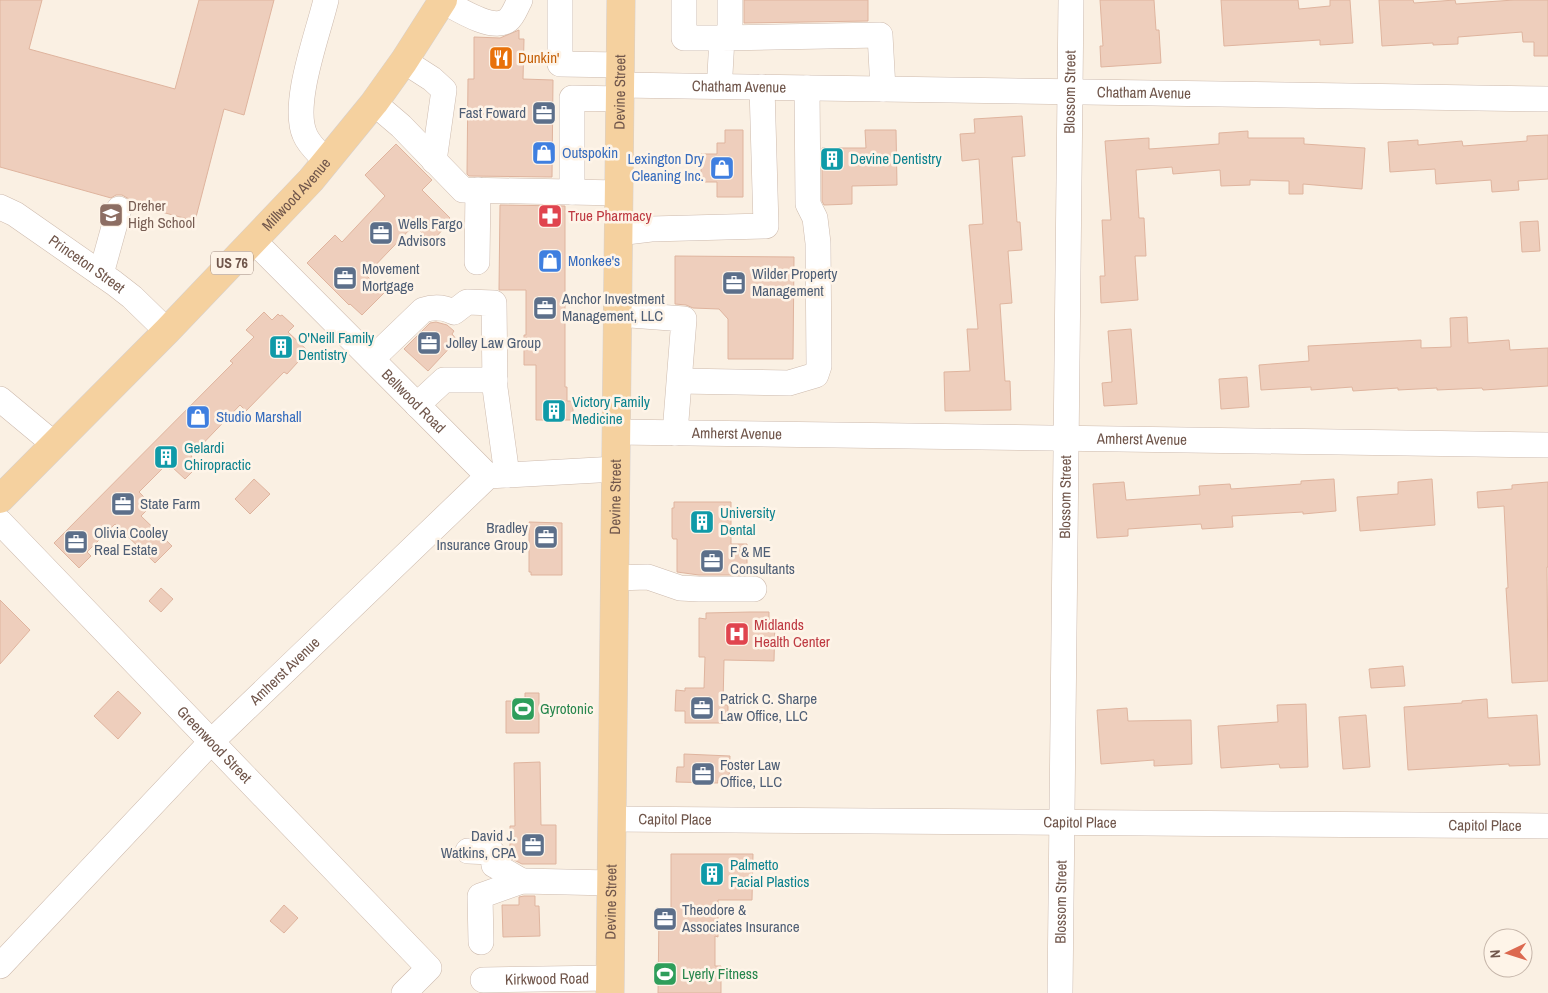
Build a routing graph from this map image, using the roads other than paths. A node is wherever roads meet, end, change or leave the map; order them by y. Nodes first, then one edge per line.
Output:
1 (326, 0) edge
2 (443, 0) edge
3 (520, 0) edge
4 (560, 0) edge
5 (621, 0) edge
6 (684, 0) edge
7 (730, 0) edge
8 (1071, 0) edge
9 (726, 38) junction
10 (404, 61) junction
11 (620, 83) junction
12 (721, 86) junction
13 (762, 87) junction
14 (807, 88) junction
15 (883, 89) junction
16 (1071, 91) junction
17 (1548, 99) edge
18 (374, 103) junction
19 (434, 160) junction
20 (327, 162) junction
21 (478, 190) junction
22 (572, 192) junction
23 (619, 193) junction
24 (0, 207) edge
25 (119, 209) dead end
26 (618, 233) junction
27 (254, 241) junction
28 (477, 262) dead end
29 (101, 274) junction
30 (617, 314) junction
31 (167, 331) junction
32 (372, 359) junction
33 (495, 380) junction
34 (680, 381) junction
35 (0, 399) edge
36 (417, 404) junction
37 (616, 432) junction
38 (675, 433) junction
39 (1067, 438) junction
40 (54, 444) junction
41 (1548, 445) edge
42 (616, 469) junction
43 (498, 476) junction
44 (0, 499) edge
45 (0, 522) edge
46 (614, 578) junction
47 (754, 590) dead end
48 (212, 741) junction
49 (611, 819) junction
50 (1062, 822) junction
51 (1548, 826) edge
52 (468, 851) dead end
53 (522, 881) junction
54 (611, 882) junction
55 (480, 942) dead end
56 (0, 966) edge
57 (482, 980) dead end
58 (610, 986) edge
59 (404, 993) edge
60 (1060, 993) edge

1 - 20 street
2 - 3 street
2 - 10 main road, Millwood Avenue / US 76
4 - 11 street
5 - 11 main road, Devine Street
6 - 9 street
7 - 9 street
8 - 16 street, Blossom Street
9 - 12 street
9 - 15 street
10 - 18 main road, Millwood Avenue / US 76
10 - 19 street
11 - 12 street, Chatham Avenue
11 - 22 street
11 - 23 main road, Devine Street
12 - 13 street, Chatham Avenue
13 - 14 street, Chatham Avenue
13 - 26 street
14 - 15 street, Chatham Avenue
14 - 34 street
15 - 16 street, Chatham Avenue
16 - 17 street, Chatham Avenue
16 - 39 street, Blossom Street
18 - 19 street
18 - 20 main road, Millwood Avenue / US 76
19 - 21 street
20 - 27 main road, Millwood Avenue / US 76
21 - 22 street
21 - 28 street
22 - 23 street
23 - 26 main road, Devine Street
24 - 29 street, Princeton Street
25 - 29 street
26 - 30 main road, Devine Street
27 - 31 main road, Millwood Avenue / US 76
27 - 32 street, Bellwood Road
29 - 31 street, Princeton Street
30 - 34 street
30 - 37 main road, Devine Street
31 - 40 main road, Millwood Avenue / US 76
32 - 33 street
32 - 36 street, Bellwood Road
33 - 36 street
33 - 43 street
34 - 38 street
35 - 40 street
36 - 43 street, Bellwood Road
37 - 38 street, Amherst Avenue
37 - 42 main road, Devine Street
38 - 39 street, Amherst Avenue
39 - 41 street, Amherst Avenue
39 - 50 street, Blossom Street
40 - 44 main road, Millwood Avenue / US 76
42 - 43 street
42 - 46 main road, Devine Street
43 - 48 street, Amherst Avenue
45 - 48 street, Greenwood Street
46 - 47 street
46 - 49 main road, Devine Street
48 - 56 street, Amherst Avenue
48 - 59 street, Greenwood Street
49 - 50 street, Capitol Place
49 - 54 main road, Devine Street
50 - 51 street, Capitol Place
50 - 60 street, Blossom Street
52 - 53 street
53 - 54 street
53 - 55 street
54 - 58 main road, Devine Street
57 - 58 street, Kirkwood Road

